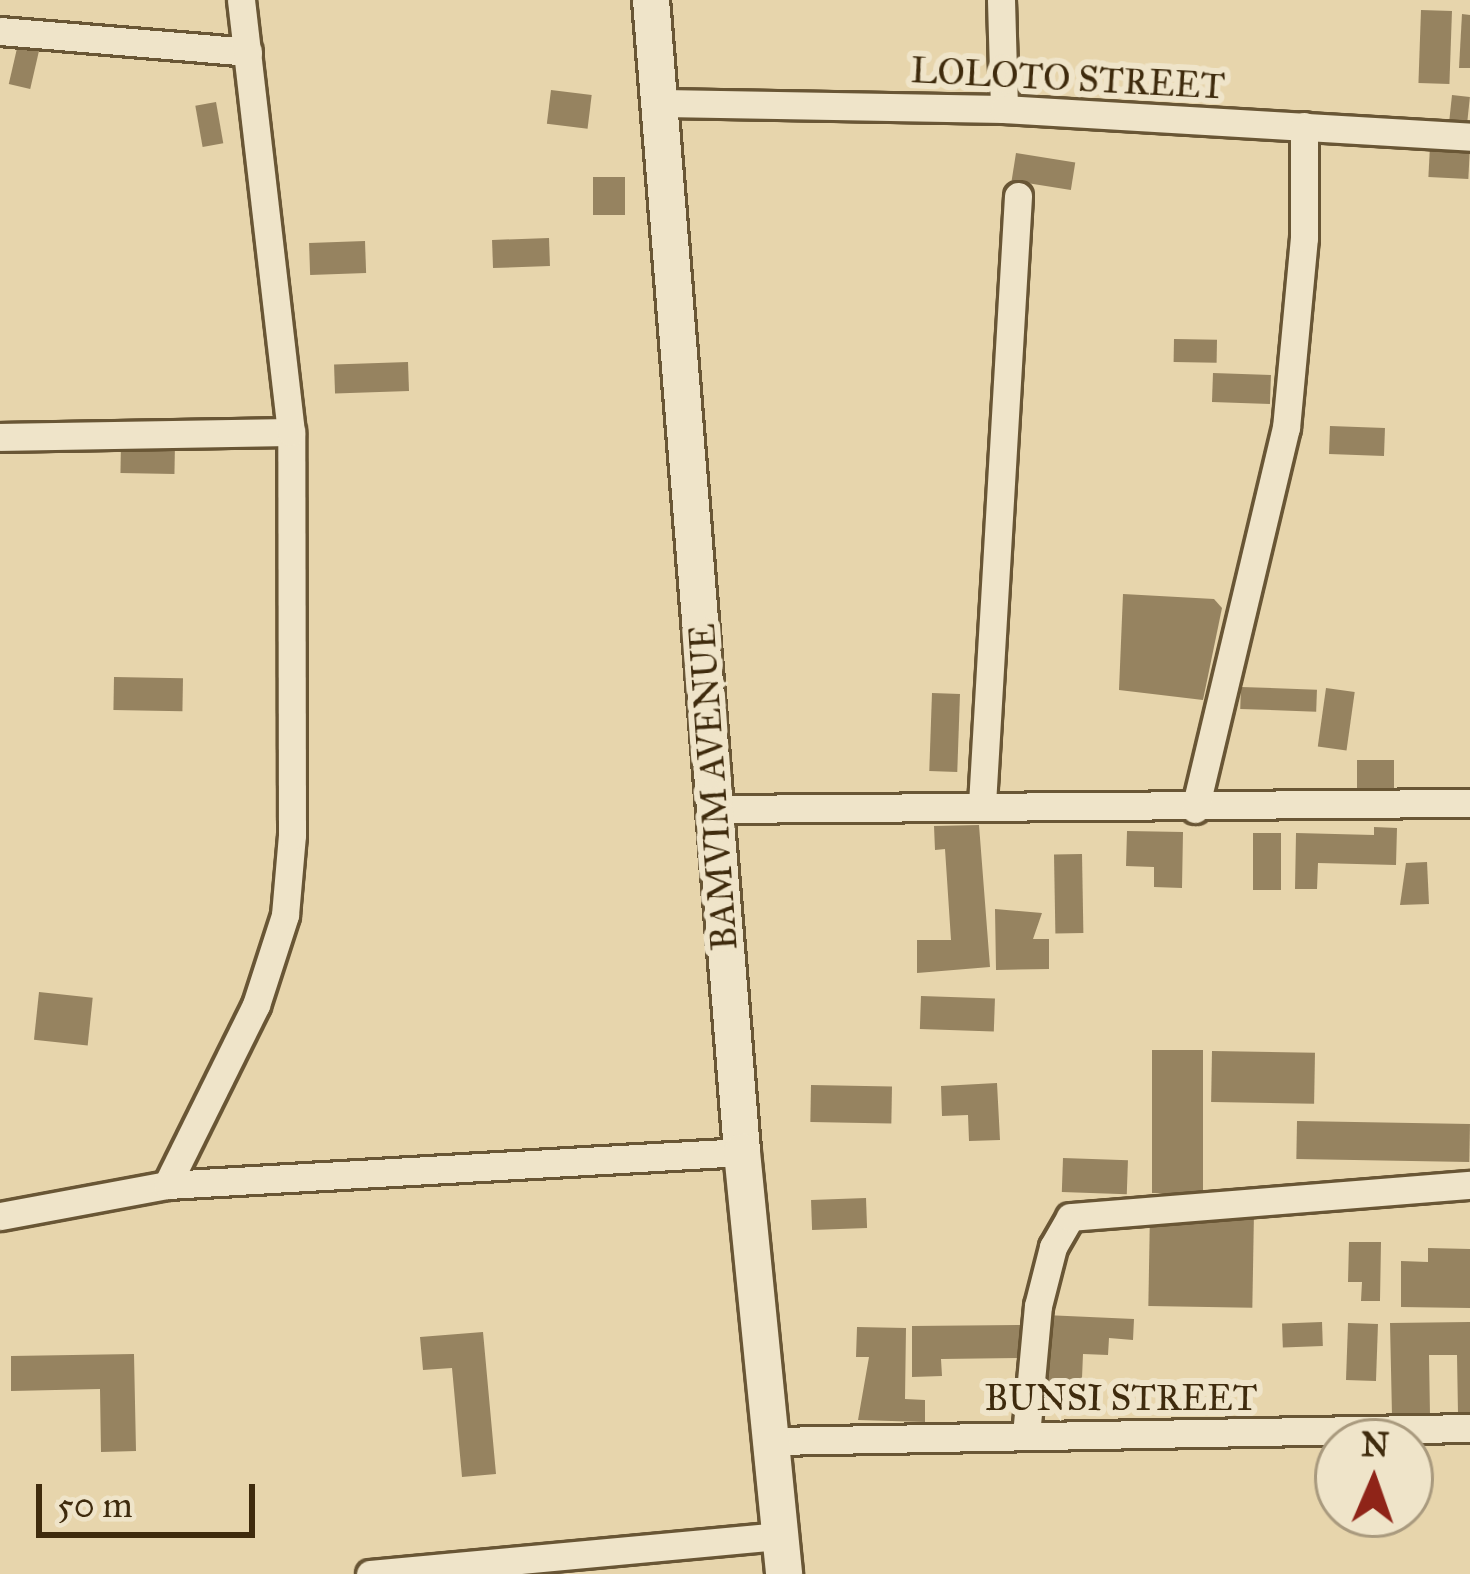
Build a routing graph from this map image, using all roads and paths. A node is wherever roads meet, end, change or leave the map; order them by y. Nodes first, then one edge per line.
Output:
1 (241, 0) edge
2 (651, 0) edge
3 (1000, 0) edge
4 (0, 31) edge
5 (248, 52) junction
6 (663, 104) junction
7 (1004, 110) junction
8 (1304, 126) junction
9 (1470, 137) edge
10 (1018, 196) dead end
11 (291, 432) junction
12 (0, 436) edge
13 (1470, 803) edge
14 (982, 804) junction
15 (716, 808) junction
16 (1196, 809) junction
17 (742, 1152) junction
18 (167, 1185) junction
19 (1470, 1185) edge
20 (0, 1216) edge
21 (1470, 1428) edge
22 (1026, 1435) junction
23 (773, 1441) junction
24 (783, 1536) junction
25 (370, 1574) edge
26 (784, 1574) edge

1 - 5 street
2 - 6 street, BAMVIM AVENUE
3 - 7 street
4 - 5 street
5 - 11 street
6 - 7 street, LOLOTO STREET
6 - 15 street, BAMVIM AVENUE
7 - 8 street, LOLOTO STREET
8 - 9 street, LOLOTO STREET
8 - 16 street
10 - 14 street
11 - 12 street
11 - 18 street
13 - 16 street
14 - 15 street
14 - 16 street
15 - 17 street, BAMVIM AVENUE
17 - 18 street
17 - 23 street, BAMVIM AVENUE
18 - 20 street
19 - 22 street
21 - 22 street, BUNSI STREET
22 - 23 street, BUNSI STREET
23 - 24 street, BAMVIM AVENUE
24 - 25 street
24 - 26 street, BAMVIM AVENUE

